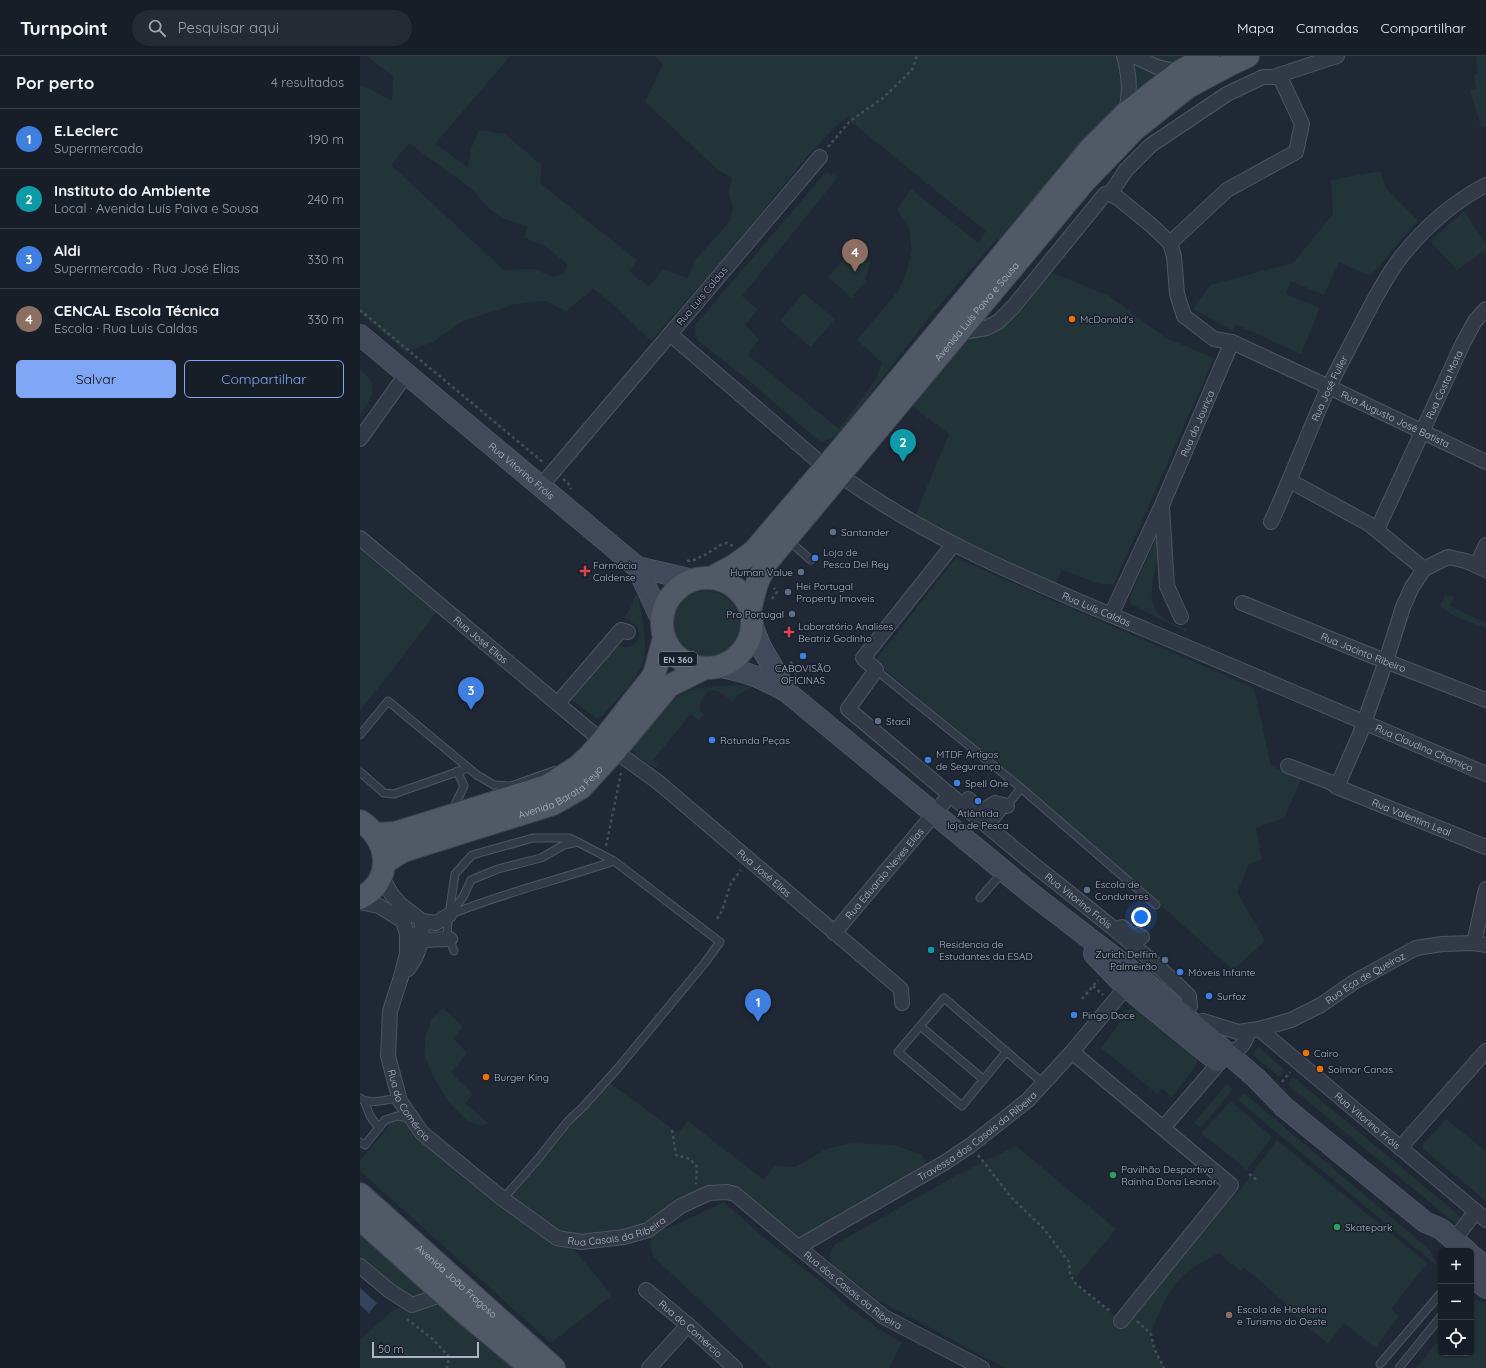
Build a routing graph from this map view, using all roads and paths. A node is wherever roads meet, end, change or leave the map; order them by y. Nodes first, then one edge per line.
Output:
1 (917, 56) edge
2 (1124, 56) edge
3 (1134, 56) edge
4 (1208, 56) edge
5 (1248, 56) edge
6 (1337, 56) edge
7 (1179, 72) junction
8 (1276, 77) junction
9 (1126, 113) junction
10 (820, 157) joint
11 (1486, 185) edge
12 (1110, 194) junction
13 (1170, 244) junction
14 (1486, 309) edge
15 (360, 310) edge
16 (958, 333) junction
17 (360, 334) edge
18 (670, 334) junction
19 (1232, 342) junction
20 (407, 373) junction
21 (1329, 386) junction
22 (1422, 432) junction
23 (360, 439) edge
24 (1486, 462) edge
25 (554, 471) junction
26 (832, 471) junction
27 (1290, 481) junction
28 (541, 486) junction
29 (574, 494) dead end
30 (1162, 505) junction
31 (1271, 522) dead end
32 (1377, 530) junction
33 (360, 538) edge
34 (786, 539) junction
35 (953, 545) junction
36 (1486, 545) edge
37 (745, 557) junction
38 (811, 560) dead end
39 (681, 562) dead end
40 (638, 567) junction
41 (1482, 567) edge
42 (1424, 569) junction
43 (762, 573) junction
44 (702, 579) junction
45 (1242, 603) dead end
46 (758, 613) junction
47 (1111, 615) junction
48 (1181, 617) dead end
49 (662, 629) junction
50 (628, 632) dead end
51 (1386, 661) junction
52 (790, 662) dead end
53 (712, 668) junction
54 (876, 670) junction
55 (786, 690) junction
56 (1486, 700) edge
57 (558, 703) junction
58 (855, 710) junction
59 (1363, 721) junction
60 (360, 735) edge
61 (613, 754) junction
62 (1288, 766) dead end
63 (577, 767) junction
64 (468, 768) junction
65 (457, 771) junction
66 (360, 772) edge
67 (1486, 774) edge
68 (1337, 787) junction
69 (1021, 788) junction
70 (950, 795) junction
71 (1007, 806) junction
72 (935, 813) junction
73 (449, 817) junction
74 (368, 827) edge
75 (990, 828) junction
76 (1014, 838) dead end
77 (578, 842) junction
78 (1486, 847) edge
79 (604, 855) junction
80 (614, 860) junction
81 (748, 860) junction
82 (383, 869) junction
83 (1004, 871) junction
84 (1486, 889) edge
85 (360, 898) edge
86 (980, 898) dead end
87 (360, 902) edge
88 (1156, 905) dead end
89 (449, 915) junction
90 (717, 919) dead end
91 (402, 921) junction
92 (422, 921) junction
93 (834, 933) junction
94 (1137, 937) dead end
95 (422, 940) junction
96 (1480, 944) edge
97 (452, 945) joint
98 (402, 978) junction
99 (1100, 978) dead end
100 (1131, 981) junction
101 (1082, 999) dead end
102 (902, 1003) dead end
103 (1189, 1020) junction
104 (920, 1026) junction
105 (1249, 1030) junction
106 (1486, 1051) edge
107 (1006, 1052) junction
108 (1072, 1052) junction
109 (1223, 1058) junction
110 (1290, 1071) dead end
111 (983, 1080) junction
112 (1043, 1083) junction
113 (1281, 1084) dead end
114 (397, 1091) junction
115 (362, 1099) edge
116 (412, 1118) junction
117 (379, 1128) junction
118 (1163, 1128) junction
119 (672, 1130) dead end
120 (360, 1142) edge
121 (971, 1145) junction
122 (1400, 1148) junction
123 (1249, 1174) dead end
124 (1257, 1180) dead end
125 (360, 1194) edge
126 (735, 1194) joint
127 (503, 1198) junction
128 (696, 1198) junction
129 (1481, 1216) edge
130 (360, 1219) edge
131 (798, 1247) junction
132 (1450, 1248) edge
133 (1471, 1248) edge
134 (360, 1266) edge
135 (1474, 1268) edge
136 (1486, 1288) edge
137 (646, 1290) dead end
138 (444, 1294) junction
139 (1438, 1296) edge
140 (399, 1297) junction
141 (1124, 1317) junction
142 (1438, 1320) edge
143 (688, 1325) junction
144 (1380, 1364) dead end
145 (974, 1366) edge
146 (447, 1368) edge
147 (531, 1368) edge
148 (554, 1368) edge
149 (649, 1368) edge
150 (735, 1368) edge
151 (1164, 1368) edge
152 (1399, 1368) edge

1 - 10 path
2 - 9 street
3 - 7 street
4 - 7 main road, Avenida Luís Paiva e Sousa
5 - 16 main road, Avenida Luís Paiva e Sousa
6 - 8 street
7 - 9 main road, Avenida Luís Paiva e Sousa
8 - 12 street
8 - 13 street
9 - 26 main road, Avenida Luís Paiva e Sousa
10 - 18 street, Rua Luis Caldas
11 - 21 street, Rua José Fuller
12 - 13 street
12 - 16 street
13 - 19 street, Rua Augusto José Batista
14 - 22 street, Rua Costa Mota
15 - 25 path
16 - 26 main road, Avenida Luís Paiva e Sousa
17 - 20 main road, EN 360
18 - 25 street
18 - 26 street, Rua Luis Caldas
19 - 21 street, Rua Augusto José Batista
19 - 30 street, Rua da Jouriça
20 - 23 street
20 - 28 main road, Rua Vitorino Fróis / EN 360
21 - 22 street, Rua Augusto José Batista
21 - 27 street, Rua José Fuller
22 - 24 street, Rua Augusto José Batista
22 - 32 street, Rua Costa Mota
25 - 28 street
25 - 29 path
26 - 34 main road, Avenida Luís Paiva e Sousa
26 - 35 street, Rua Luís Caldas
26 - 37 main road, Avenida Luís Paiva e Sousa
27 - 31 street, Rua José Fuller
27 - 32 street
28 - 40 main road, Rua Vitorino Fróis / EN 360
30 - 47 street, Rua da Jouriça
30 - 48 street, Rua da Jouriça
32 - 42 street
33 - 57 street, Rua José Elias
34 - 38 lane
34 - 43 main road, Avenida Luís Paiva e Sousa
35 - 47 street, Rua Luís Caldas
35 - 54 street
36 - 41 street
37 - 39 path
37 - 44 main road, Avenida Luís Paiva e Sousa
40 - 44 main road, Rua Vitorino Fróis / EN 360
40 - 49 main road, Rua Vitorino Fróis / EN 360
41 - 42 street
42 - 51 street
43 - 46 main road, Avenida Luís Paiva e Sousa
43 - 46 path
44 - 46 main road, EN 360
44 - 49 main road
45 - 51 street, Rua Jacinto Ribeiro
46 - 53 main road
46 - 55 main road, EN 360
47 - 59 street, Rua Luís Caldas
49 - 53 main road, EN 360
49 - 61 main road, Avenida Barata Feyo
50 - 57 street
51 - 56 street, Rua Jacinto Ribeiro
51 - 59 street
52 - 55 path
53 - 55 main road, EN 360
53 - 61 main road, Avenida Barata Feyo
54 - 58 street
54 - 69 lane
55 - 72 main road, EN 360
57 - 61 street, Rua José Elias
58 - 70 street, Rua Vitorino Fróis
58 - 71 street
59 - 67 street, Rua Claudina Chamiço
59 - 68 street
60 - 64 lane
61 - 63 main road, Avenida Barata Feyo
61 - 79 path
61 - 81 street, Rua José Elias
61 - 82 main road, Avenida Barata Feyo
62 - 68 street, Rua Valentim Leal
63 - 64 lane
63 - 73 main road, Avenida Barata Feyo
64 - 65 lane
65 - 66 lane
65 - 73 lane
68 - 78 street, Rua Valentim Leal
69 - 71 lane
69 - 88 lane
70 - 72 street
70 - 75 street, Rua Vitorino Fróis
71 - 75 lane
72 - 83 main road, EN 360
72 - 93 street, Rua Eduardo Neves Elias
73 - 74 main road, Avenida Barata Feyo
74 - 82 main road
75 - 103 street, Rua Vitorino Fróis
76 - 94 street
77 - 79 lane
77 - 89 lane
77 - 89 lane
79 - 80 lane
80 - 89 lane
80 - 127 lane
81 - 90 path
81 - 93 street, Rua José Elias
82 - 85 main road, Avenida Barata Feyo
82 - 92 street
83 - 86 lane
83 - 100 main road, EN 360
84 - 96 street
87 - 91 street
89 - 92 street
89 - 97 lane
91 - 95 street
91 - 98 street, Rua do Comércio
92 - 95 street, Rua do Comércio
93 - 102 street, Rua José Elias
95 - 97 street
95 - 98 street, Rua do Comércio
96 - 105 street, Rua Eça de Queiroz
98 - 114 street, Rua do Comércio
99 - 101 path
100 - 103 main road, EN 360
100 - 108 street, Travessa dos Casais da Ribeira
100 - 109 main road, EN 360
103 - 105 street
103 - 109 main road, EN 360
104 - 107 lane
104 - 111 lane
104 - 111 lane
105 - 109 street
105 - 122 street, Rua Vitorino Fróis
106 - 122 street
107 - 111 lane
107 - 112 lane
108 - 112 street, Travessa dos Casais da Ribeira
108 - 118 street
109 - 118 street
109 - 132 main road, EN 360
110 - 113 path
112 - 121 street, Travessa dos Casais da Ribeira
114 - 115 lane
114 - 116 street, Rua do Comércio
115 - 117 lane
116 - 117 lane
116 - 127 street, Rua do Comércio
117 - 120 lane
118 - 141 street
119 - 128 path
121 - 131 street, Travessa dos Casais da Ribeira
121 - 141 path
122 - 129 street, Rua Vitorino Fróis
123 - 124 path
125 - 148 main road, Avenida João Fragoso
126 - 128 street, Rua Casais da Ribeira
126 - 131 street, Rua dos Casais da Ribeira
127 - 128 street, Rua Casais da Ribeira
129 - 133 street, Rua Vitorino Fróis
130 - 138 main road, Avenida João Fragoso
131 - 145 street, Rua dos Casais da Ribeira
134 - 140 street
135 - 136 main road, EN 360
137 - 143 street, Rua do Comércio
138 - 140 street
138 - 147 main road, Avenida João Fragoso
139 - 144 lane
140 - 146 path
141 - 151 path
142 - 152 lane
143 - 149 street
143 - 150 street, Rua do Comércio

